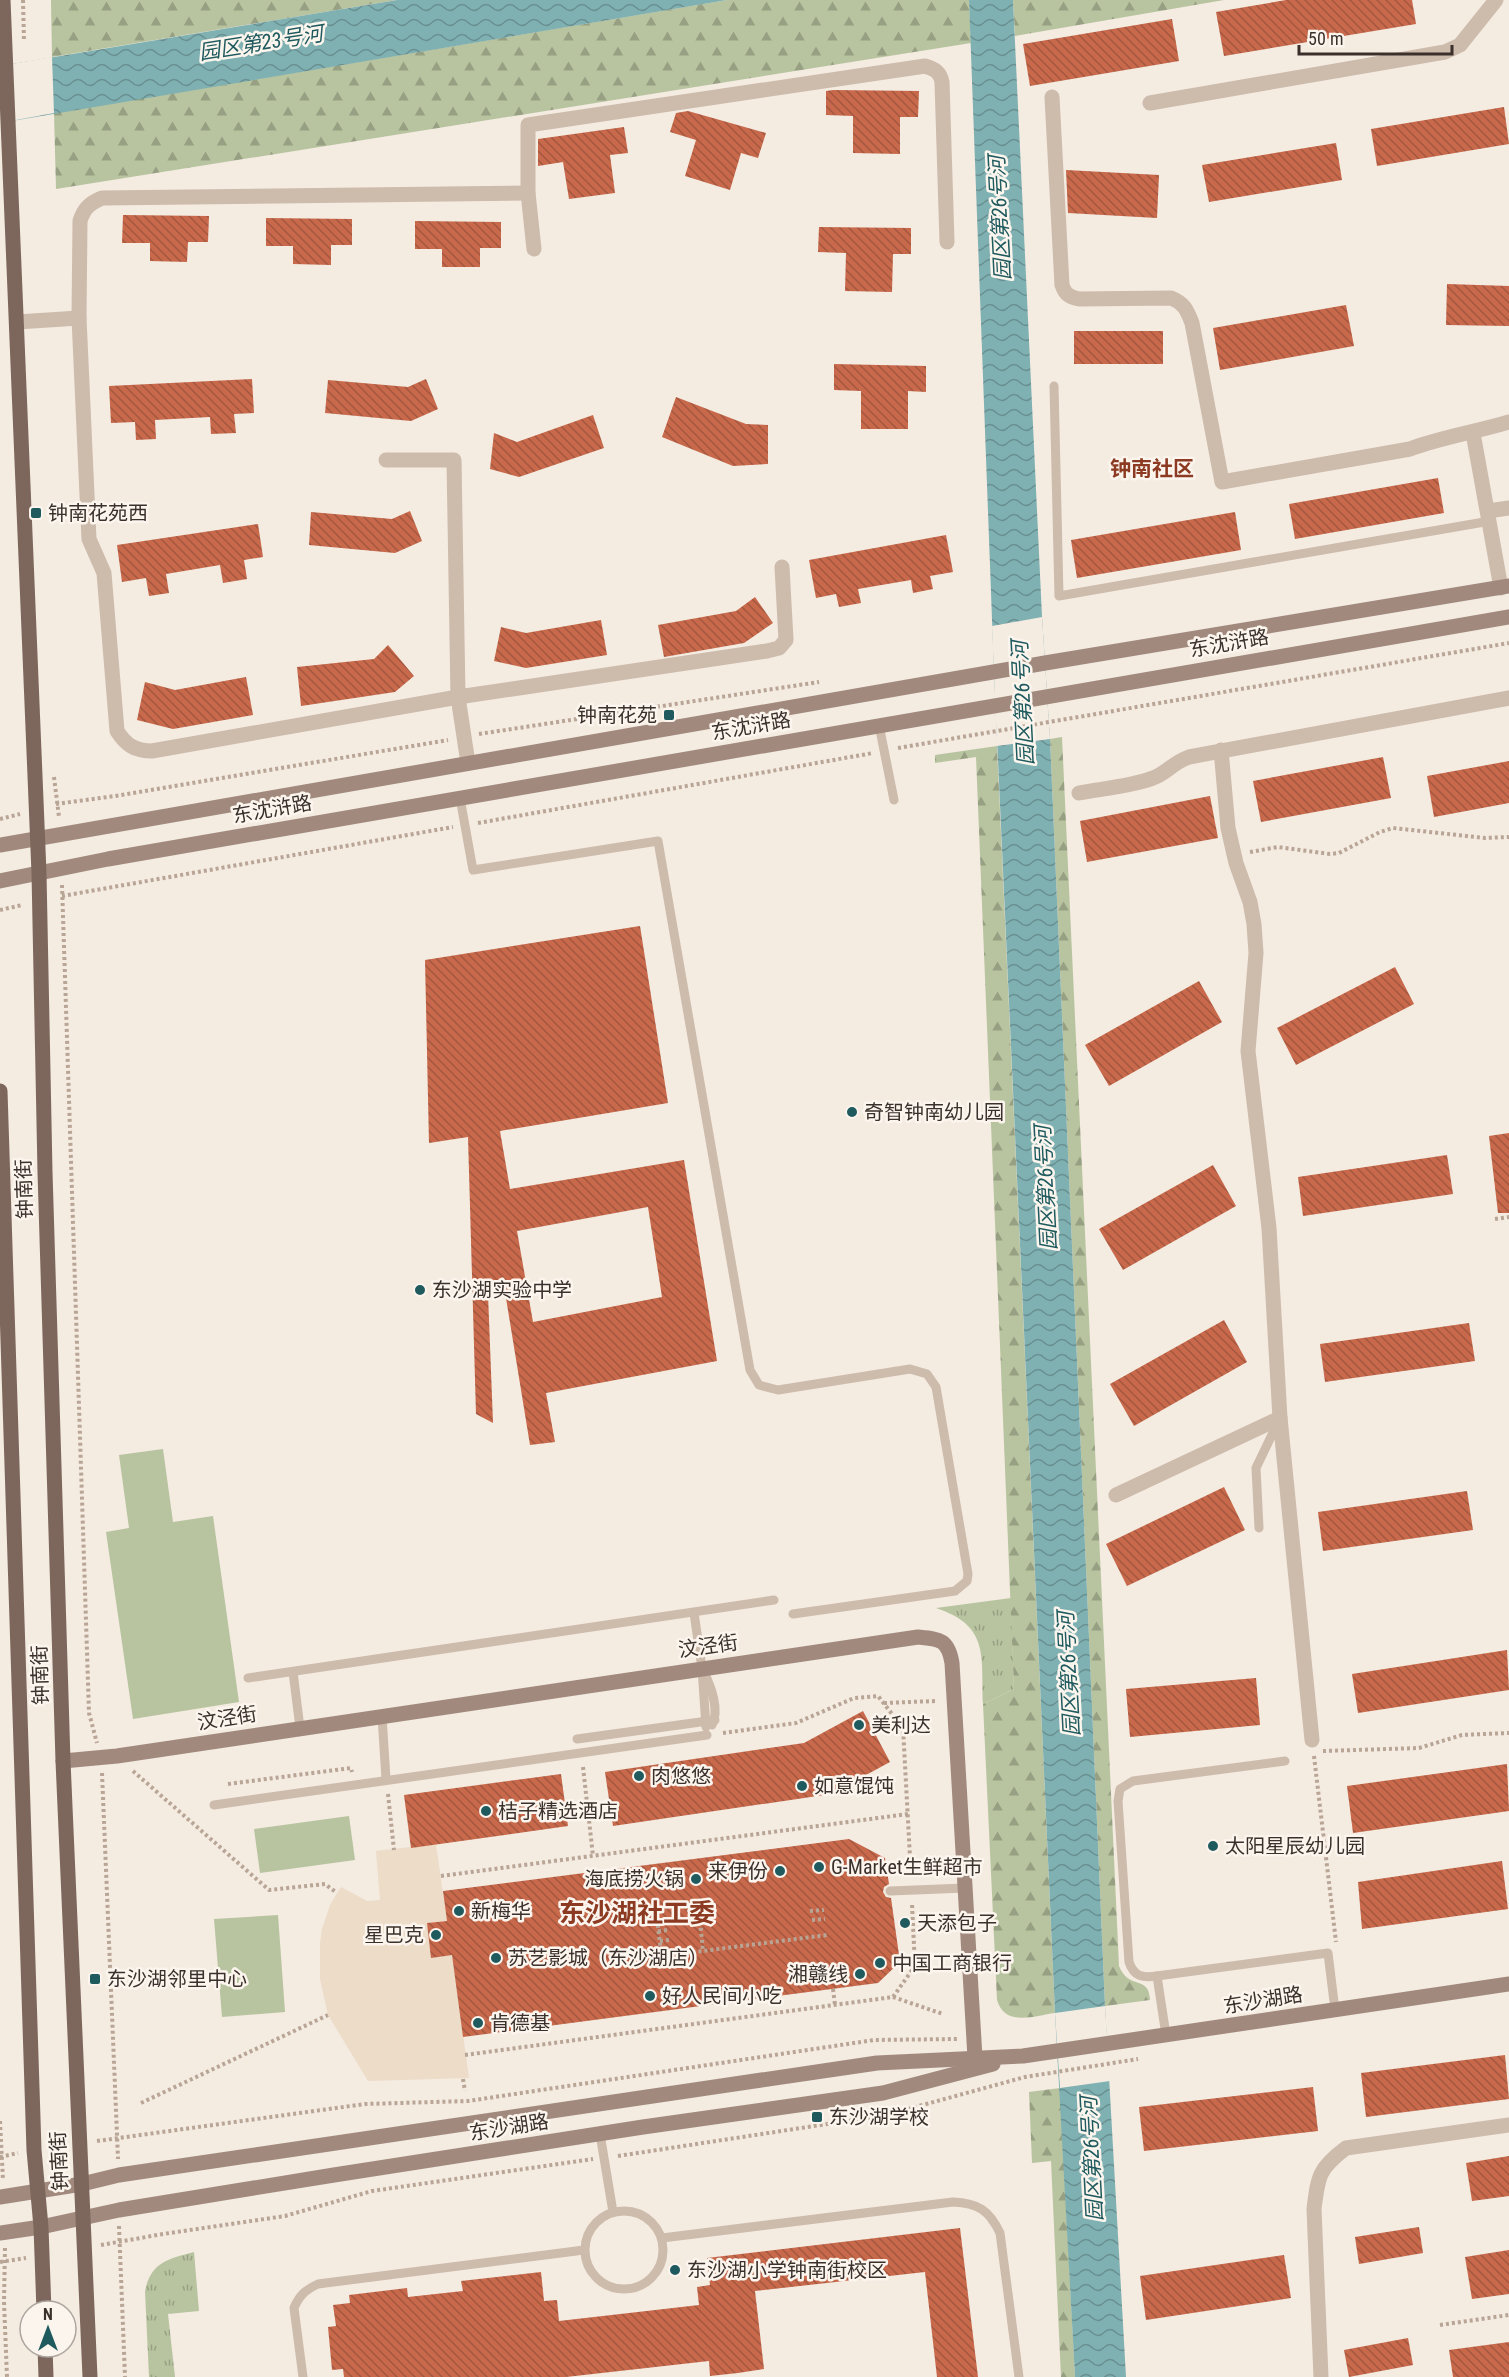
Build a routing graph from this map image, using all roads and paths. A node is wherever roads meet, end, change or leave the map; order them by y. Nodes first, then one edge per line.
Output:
1 (3, 0) edge
2 (23, 0) edge
3 (1496, 0) edge
4 (25, 51) dead end
5 (1052, 97) dead end
6 (1150, 103) dead end
7 (528, 193) junction
8 (947, 242) dead end
9 (534, 249) dead end
10 (79, 318) junction
11 (17, 322) junction
12 (1054, 386) dead end
13 (1509, 422) edge
14 (1473, 433) junction
15 (386, 460) dead end
16 (1509, 508) edge
17 (1489, 516) junction
18 (782, 567) dead end
19 (1505, 587) edge
20 (1509, 617) edge
21 (1509, 643) edge
22 (820, 682) dead end
23 (458, 697) junction
24 (1509, 698) edge
25 (879, 725) junction
26 (464, 737) junction
27 (1221, 750) junction
28 (884, 751) junction
29 (468, 763) junction
30 (54, 772) dead end
31 (1078, 793) dead end
32 (460, 798) junction
33 (894, 800) dead end
34 (58, 804) junction
35 (36, 810) junction
36 (0, 819) edge
37 (465, 825) junction
38 (60, 834) junction
39 (1509, 837) edge
40 (37, 838) junction
41 (0, 845) edge
42 (1244, 853) dead end
43 (61, 868) junction
44 (39, 873) junction
45 (0, 881) edge
46 (62, 896) junction
47 (39, 901) junction
48 (0, 910) edge
49 (0, 1090) edge
50 (1509, 1217) edge
51 (1495, 1219) dead end
52 (1280, 1418) junction
53 (1116, 1495) dead end
54 (1259, 1528) dead end
55 (774, 1600) dead end
56 (694, 1613) junction
57 (793, 1614) dead end
58 (702, 1668) junction
59 (293, 1672) junction
60 (248, 1678) dead end
61 (936, 1701) dead end
62 (883, 1703) junction
63 (382, 1716) junction
64 (710, 1720) junction
65 (300, 1728) junction
66 (1509, 1733) edge
67 (707, 1735) junction
68 (578, 1738) dead end
69 (1312, 1740) dead end
70 (581, 1751) junction
71 (101, 1757) junction
72 (63, 1761) junction
73 (1285, 1761) dead end
74 (132, 1770) dead end
75 (386, 1779) junction
76 (228, 1784) dead end
77 (353, 1784) junction
78 (214, 1805) dead end
79 (908, 1814) junction
80 (394, 1850) dead end
81 (593, 1856) junction
82 (441, 1876) dead end
83 (965, 1888) junction
84 (912, 1890) junction
85 (890, 1891) dead end
86 (337, 1893) dead end
87 (699, 1910) dead end
88 (824, 1910) dead end
89 (810, 1911) dead end
90 (657, 1919) dead end
91 (825, 1919) dead end
92 (812, 1920) dead end
93 (668, 1930) dead end
94 (658, 1931) junction
95 (827, 1935) dead end
96 (669, 1940) dead end
97 (660, 1941) junction
98 (1336, 1947) dead end
99 (704, 1951) junction
100 (661, 1952) dead end
101 (633, 1960) dead end
102 (1157, 1976) junction
103 (1509, 1984) edge
104 (833, 1989) dead end
105 (893, 1996) junction
106 (835, 2005) junction
107 (1335, 2010) junction
108 (943, 2014) dead end
109 (328, 2015) dead end
110 (1166, 2036) junction
111 (974, 2038) junction
112 (465, 2055) dead end
113 (1023, 2056) junction
114 (975, 2058) junction
115 (1109, 2064) dead end
116 (463, 2079) dead end
117 (465, 2091) dead end
118 (141, 2103) dead end
119 (1509, 2125) edge
120 (600, 2134) junction
121 (118, 2138) junction
122 (80, 2143) junction
123 (34, 2150) junction
124 (0, 2157) edge
125 (604, 2158) junction
126 (118, 2175) junction
127 (82, 2184) junction
128 (39, 2192) junction
129 (0, 2197) edge
130 (119, 2210) junction
131 (613, 2212) junction
132 (82, 2218) junction
133 (41, 2227) junction
134 (0, 2233) edge
135 (662, 2238) junction
136 (119, 2242) junction
137 (84, 2248) junction
138 (584, 2250) junction
139 (42, 2256) junction
140 (0, 2262) edge
141 (44, 2299) edge
142 (1509, 2315) edge
143 (1440, 2325) dead end
144 (45, 2359) edge
145 (46, 2377) edge
146 (90, 2377) edge
147 (125, 2377) edge
148 (303, 2377) edge
149 (1019, 2377) edge
150 (1321, 2377) edge

1 - 11 main road, 钟南街
2 - 4 path
3 - 6 street
5 - 14 street
7 - 8 street
7 - 9 street
7 - 10 street
10 - 11 street
10 - 23 street
11 - 35 main road, 钟南街
12 - 17 lane
13 - 14 street
14 - 17 street
15 - 23 street
16 - 17 street
17 - 19 street
18 - 23 street
19 - 29 main road, 东沈浒路
20 - 25 main road, 东沈浒路
21 - 28 path
22 - 26 path
23 - 26 street
24 - 27 street
25 - 28 lane
25 - 32 main road, 东沈浒路
26 - 29 street
26 - 34 path
27 - 31 street
27 - 52 street
28 - 33 lane
28 - 37 path
29 - 38 main road, 东沈浒路
30 - 34 path
32 - 37 lane
32 - 43 main road, 东沈浒路
34 - 35 path
34 - 38 path
35 - 36 path
35 - 40 main road, 钟南街
37 - 46 path
37 - 57 lane
38 - 40 main road, 东沈浒路
39 - 42 path
40 - 41 main road, 东沈浒路
40 - 44 main road, 钟南街
43 - 44 main road, 东沈浒路
43 - 46 path
44 - 45 main road, 东沈浒路
44 - 47 main road, 钟南街
46 - 71 path
47 - 48 path
47 - 72 main road, 钟南街
49 - 123 main road, 钟南街
50 - 51 path
52 - 53 street
52 - 54 lane
52 - 69 street
55 - 56 lane
56 - 58 lane
56 - 59 lane
58 - 63 main road, 汶泾街
58 - 64 lane
58 - 83 main road, 汶泾街
59 - 60 lane
59 - 65 lane
61 - 62 path
62 - 67 path
62 - 79 path
63 - 65 main road, 汶泾街
63 - 75 lane
64 - 67 lane
64 - 68 lane
65 - 71 main road, 汶泾街
66 - 98 path
67 - 70 lane
70 - 75 lane
70 - 81 path
71 - 72 main road, 汶泾街
71 - 121 path
72 - 122 main road, 钟南街
73 - 102 lane
74 - 86 path
75 - 77 lane
75 - 80 path
76 - 77 path
77 - 78 lane
79 - 81 path
79 - 84 path
81 - 82 path
83 - 84 lane
83 - 111 main road, 汶泾街
84 - 85 lane
84 - 105 path
87 - 99 path
88 - 89 path
90 - 94 path
91 - 92 path
93 - 94 path
94 - 97 path
95 - 99 path
96 - 97 path
97 - 100 path
99 - 101 path
102 - 107 lane
102 - 110 lane
103 - 107 main road, 东沙湖路
104 - 106 path
105 - 106 path
105 - 108 path
106 - 112 path
107 - 110 main road, 东沙湖路
109 - 118 path
110 - 113 main road, 东沙湖路
111 - 114 main road, 汶泾街
111 - 121 path
113 - 114 main road, 东沙湖路
113 - 120 main road, 东沙湖路
114 - 126 main road, 东沙湖路
115 - 125 path
116 - 117 path
119 - 150 street
120 - 125 lane
120 - 130 main road, 东沙湖路
121 - 122 path
121 - 126 path
122 - 127 main road, 钟南街
123 - 124 path
123 - 128 main road, 钟南街
125 - 131 lane
125 - 136 path
126 - 127 main road, 东沙湖路
127 - 128 main road, 东沙湖路
127 - 132 main road, 钟南街
128 - 129 main road, 东沙湖路
128 - 133 main road, 钟南街
130 - 132 main road, 东沙湖路
130 - 136 path
131 - 135 lane
131 - 138 lane
132 - 133 main road, 东沙湖路
132 - 137 main road, 钟南街
133 - 134 main road, 东沙湖路
133 - 139 main road, 钟南街
135 - 138 lane
135 - 149 lane
136 - 137 path
136 - 147 path
137 - 146 main road, 钟南街
138 - 148 lane
139 - 140 path
139 - 141 main road, 钟南街
142 - 143 path
144 - 145 main road

